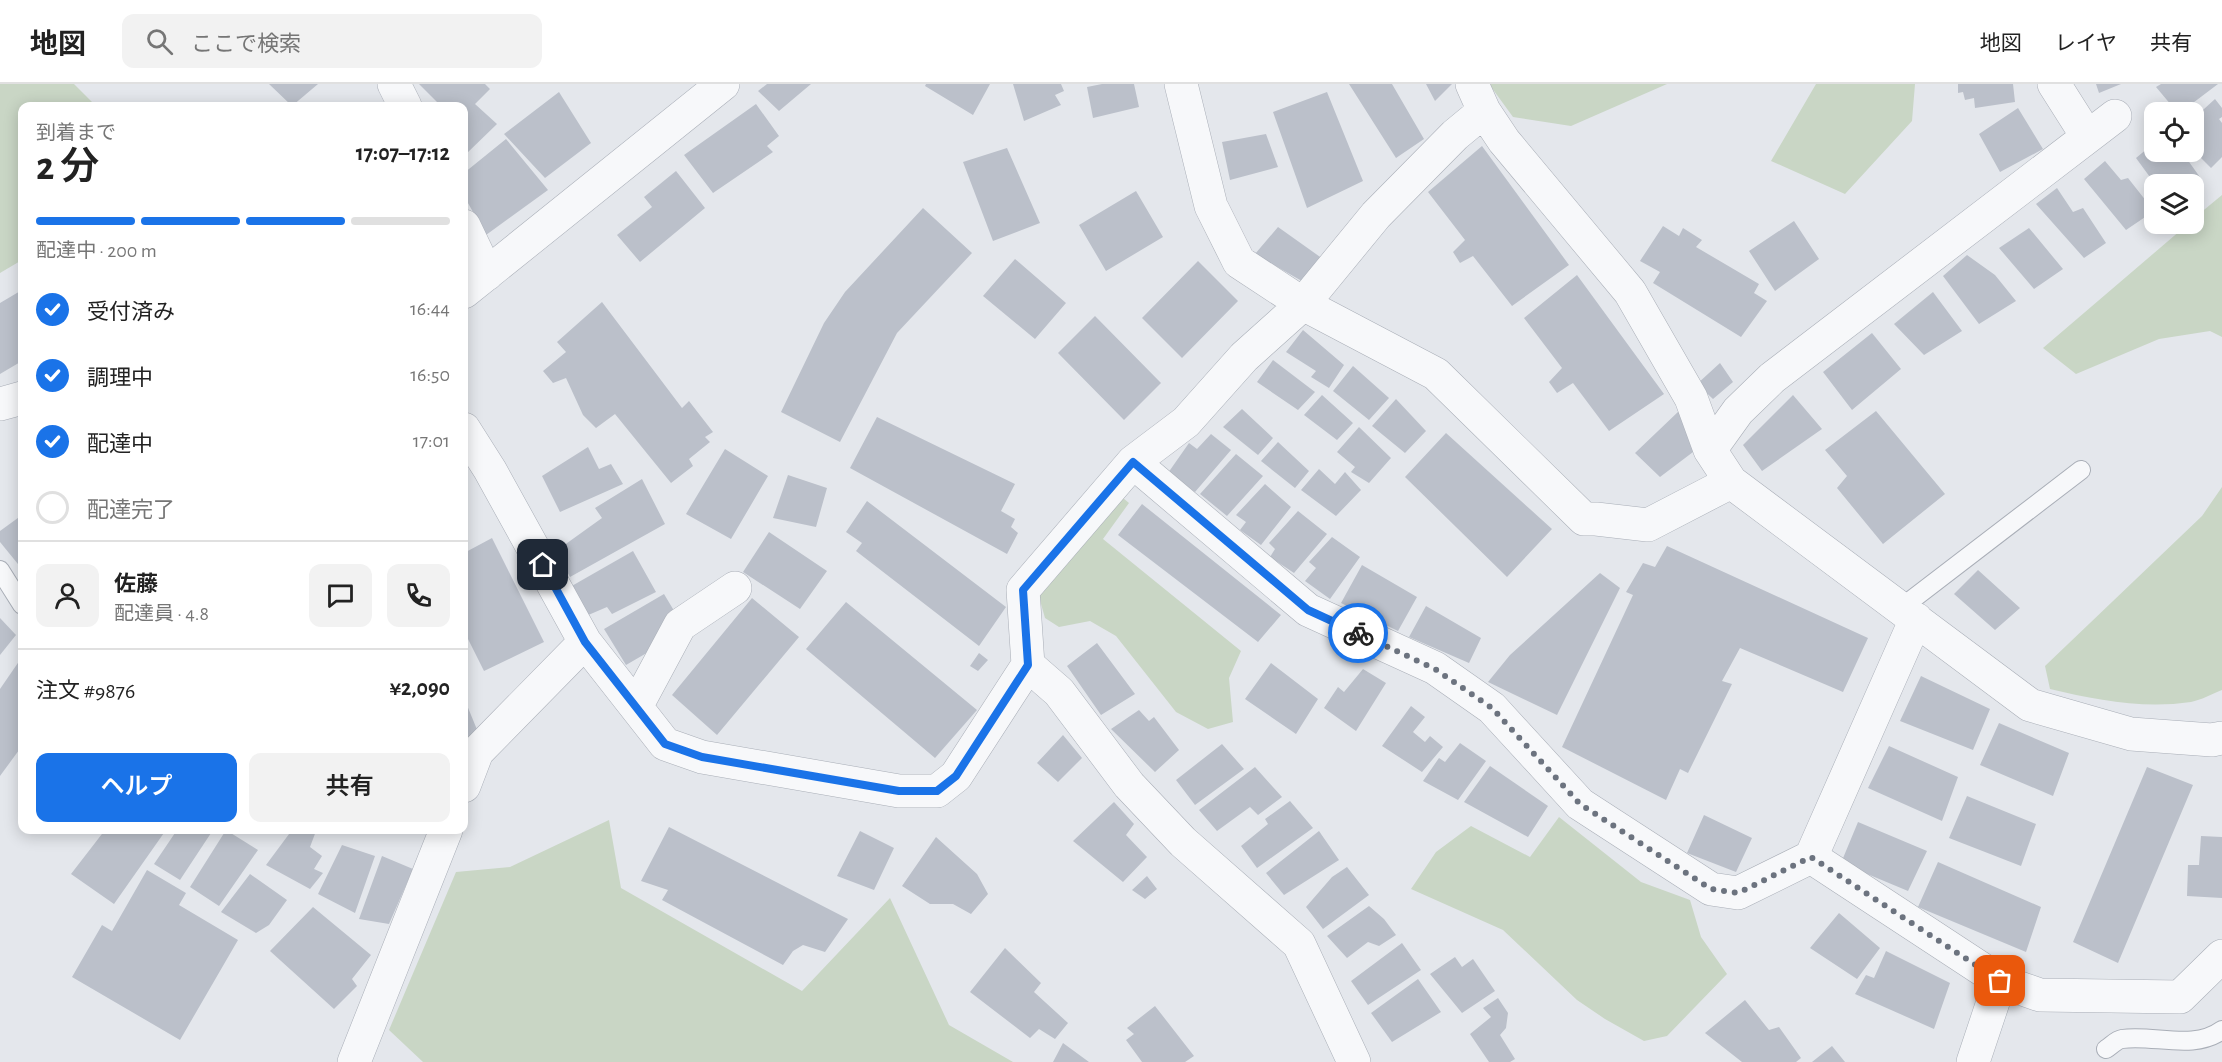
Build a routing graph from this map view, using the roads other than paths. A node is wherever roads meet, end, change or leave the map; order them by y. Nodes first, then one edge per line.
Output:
1 (393, 84) edge
2 (723, 84) edge
3 (1181, 84) edge
4 (2055, 84) edge
5 (1478, 98) edge
6 (403, 102) edge
7 (2115, 116) dead end
8 (2087, 136) junction
9 (468, 247) edge
10 (475, 283) edge
11 (1303, 304) junction
12 (18, 399) edge
13 (0, 404) edge
14 (468, 435) edge
15 (1710, 450) junction
16 (1133, 462) junction
17 (2081, 470) dead end
18 (1731, 482) junction
19 (0, 570) edge
20 (735, 588) dead end
21 (18, 599) edge
22 (1908, 613) junction
23 (585, 642) junction
24 (1028, 665) junction
25 (636, 707) junction
26 (2222, 738) edge
27 (468, 776) edge
28 (444, 834) edge
29 (1811, 857) junction
30 (2222, 956) edge
31 (2000, 981) junction
32 (2222, 1030) edge
33 (2106, 1049) dead end
34 (354, 1062) edge
35 (1354, 1062) edge
36 (1973, 1062) edge

1 - 6 street
2 - 10 street
3 - 11 street
4 - 8 street
5 - 11 street
5 - 15 street
7 - 8 street
8 - 15 street
9 - 10 street
11 - 16 street
11 - 18 street
12 - 13 street
14 - 23 street
15 - 18 street
16 - 24 street
16 - 29 street
17 - 22 lane
18 - 22 street
19 - 21 lane
20 - 25 street
22 - 26 street
22 - 29 street
23 - 25 street
23 - 27 street
24 - 25 street
24 - 35 street
28 - 34 street
29 - 31 street
30 - 31 street
31 - 36 street
32 - 33 lane

